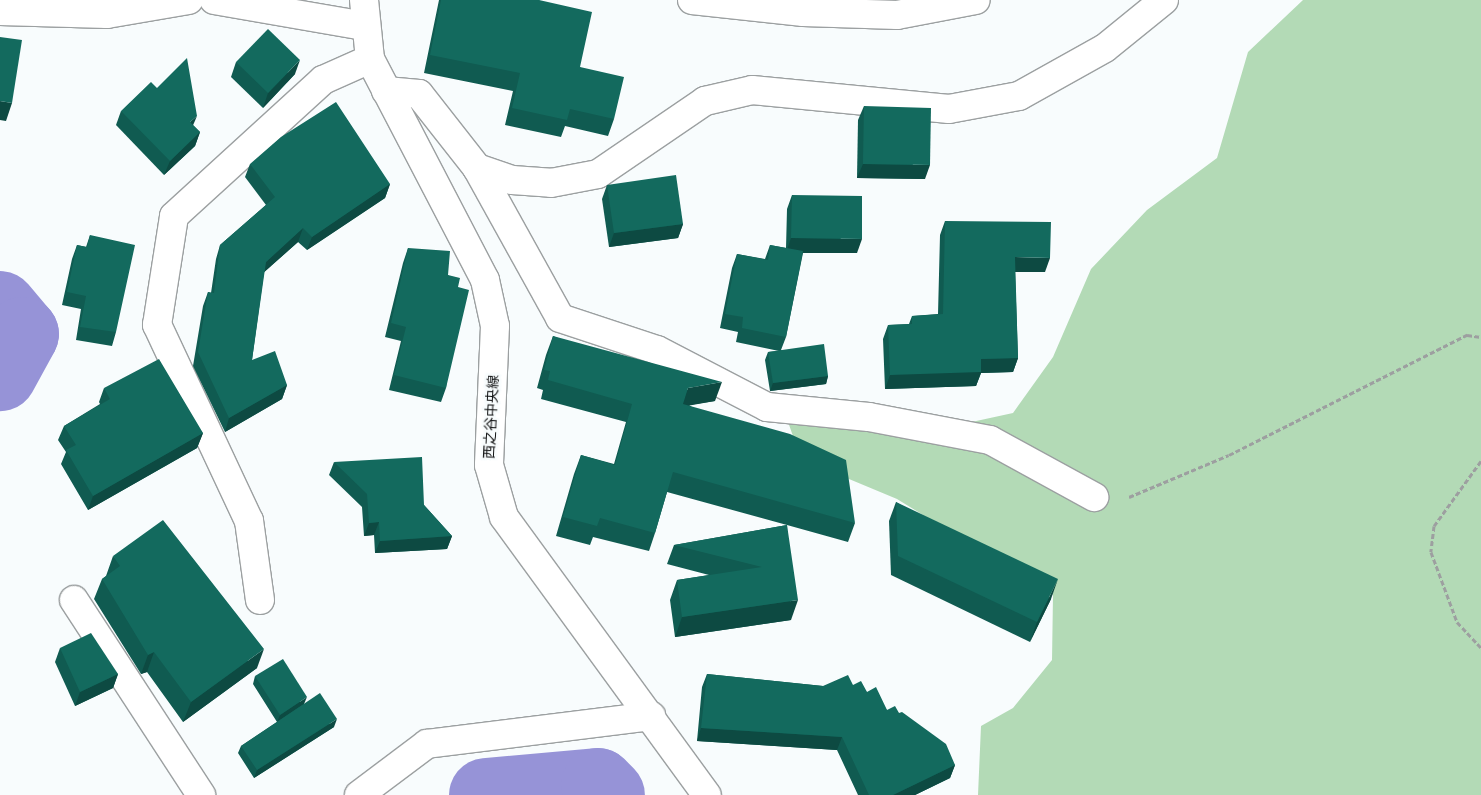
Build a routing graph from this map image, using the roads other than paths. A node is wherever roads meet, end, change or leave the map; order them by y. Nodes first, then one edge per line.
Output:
1 (190, 0) edge
2 (214, 0) edge
3 (692, 0) edge
4 (976, 0) edge
5 (1164, 0) edge
6 (0, 11) edge
7 (364, 13) edge
8 (370, 59) junction
9 (386, 91) junction
10 (477, 168) junction
11 (1094, 497) road end
12 (74, 600) dead end
13 (260, 600) dead end
14 (651, 716) junction
15 (201, 795) edge
16 (360, 795) edge
17 (708, 795) edge

1 - 6 street
2 - 7 street
3 - 4 street
5 - 10 street
7 - 8 street, 西之谷中央線
8 - 9 street, 西之谷中央線
8 - 13 street
9 - 10 street
9 - 14 street, 西之谷中央線
10 - 11 street
12 - 15 street
14 - 16 street
14 - 17 street, 西之谷中央線

